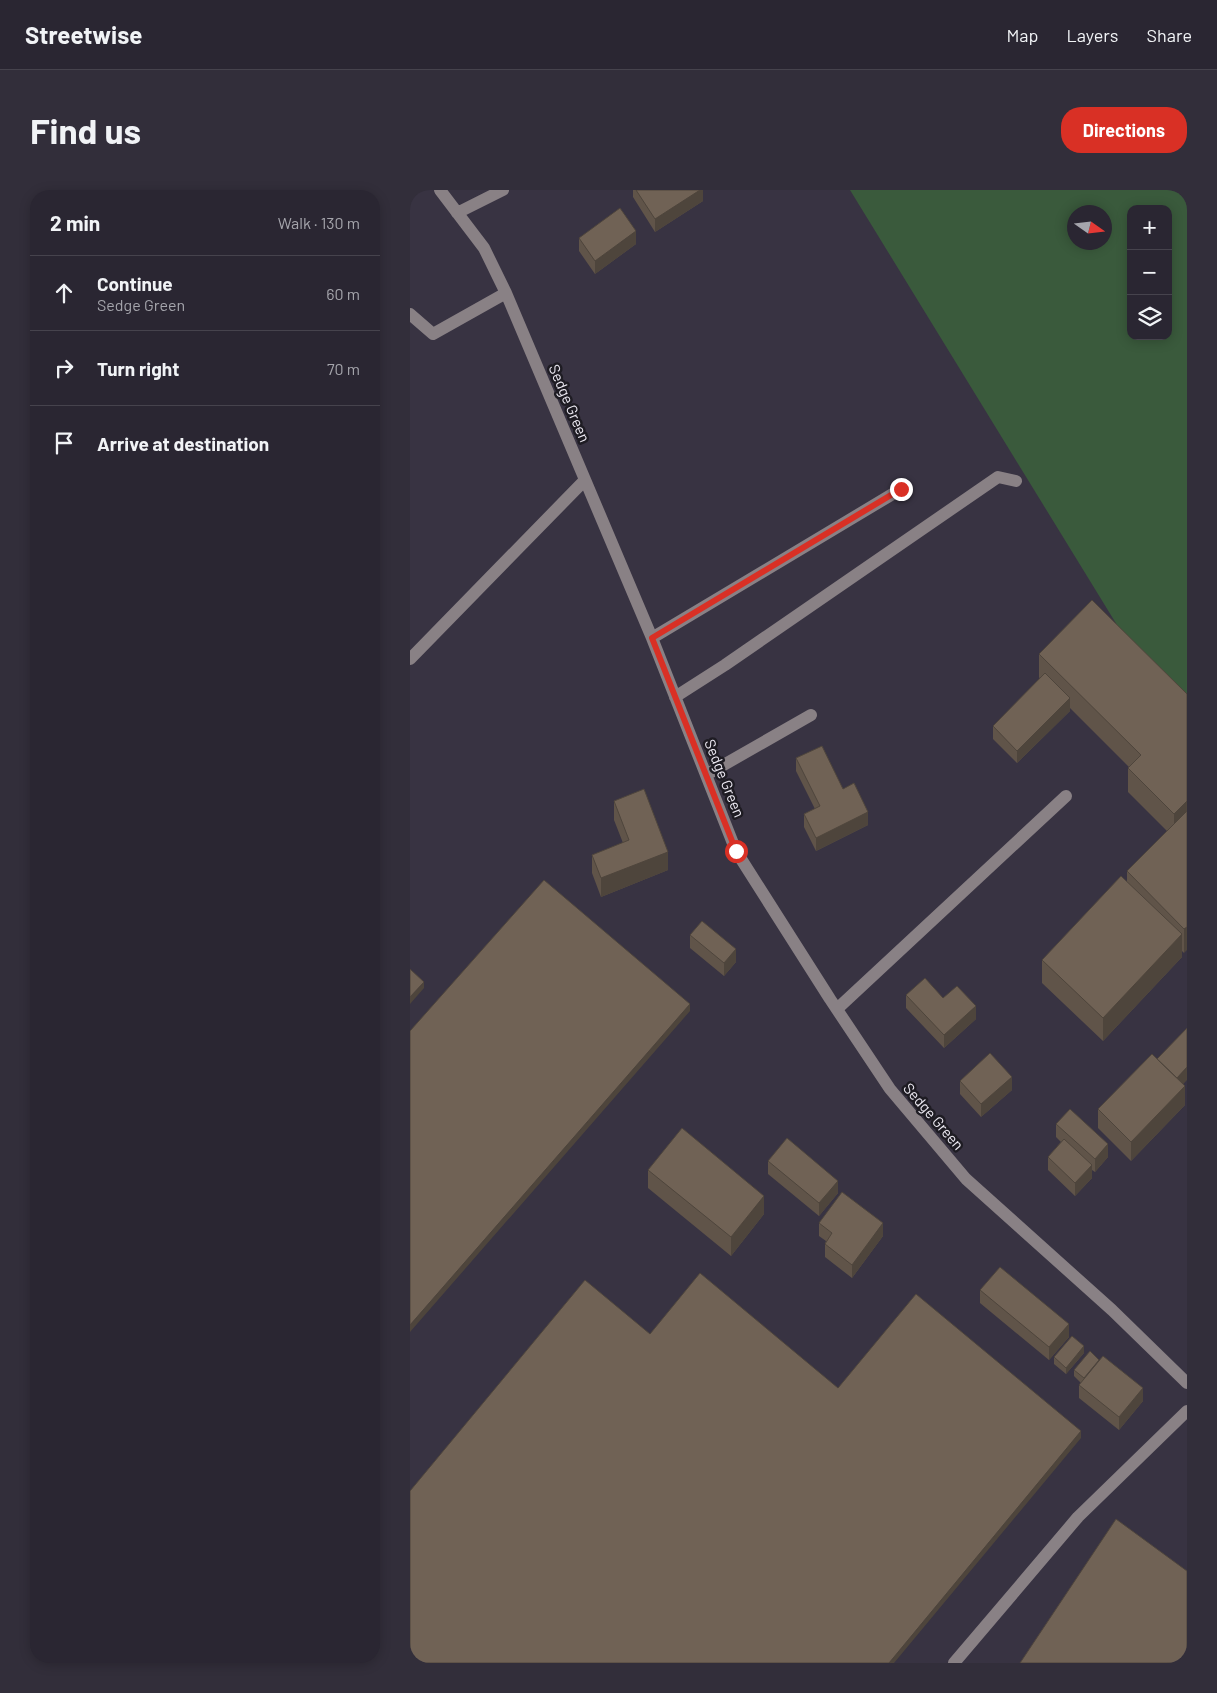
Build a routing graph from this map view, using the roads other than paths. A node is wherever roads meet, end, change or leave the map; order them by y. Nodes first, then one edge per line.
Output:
1 (440, 190) edge
2 (503, 190) edge
3 (457, 213) junction
4 (506, 293) junction
5 (410, 314) edge
6 (584, 481) junction
7 (1016, 481) dead end
8 (901, 489) dead end
9 (652, 638) junction
10 (410, 659) edge
11 (676, 697) junction
12 (811, 715) dead end
13 (706, 775) junction
14 (1066, 796) dead end
15 (837, 1010) junction
16 (1187, 1383) edge
17 (1187, 1411) edge
18 (954, 1663) edge

1 - 3 street, Sedge Green
2 - 3 street
3 - 4 street, Sedge Green
4 - 5 street
4 - 6 street, Sedge Green
6 - 9 street, Sedge Green
6 - 10 street
7 - 11 street
8 - 9 street
9 - 11 street, Sedge Green
11 - 13 street, Sedge Green
12 - 13 street
13 - 15 street, Sedge Green
14 - 15 street
15 - 16 street, Sedge Green
17 - 18 street

